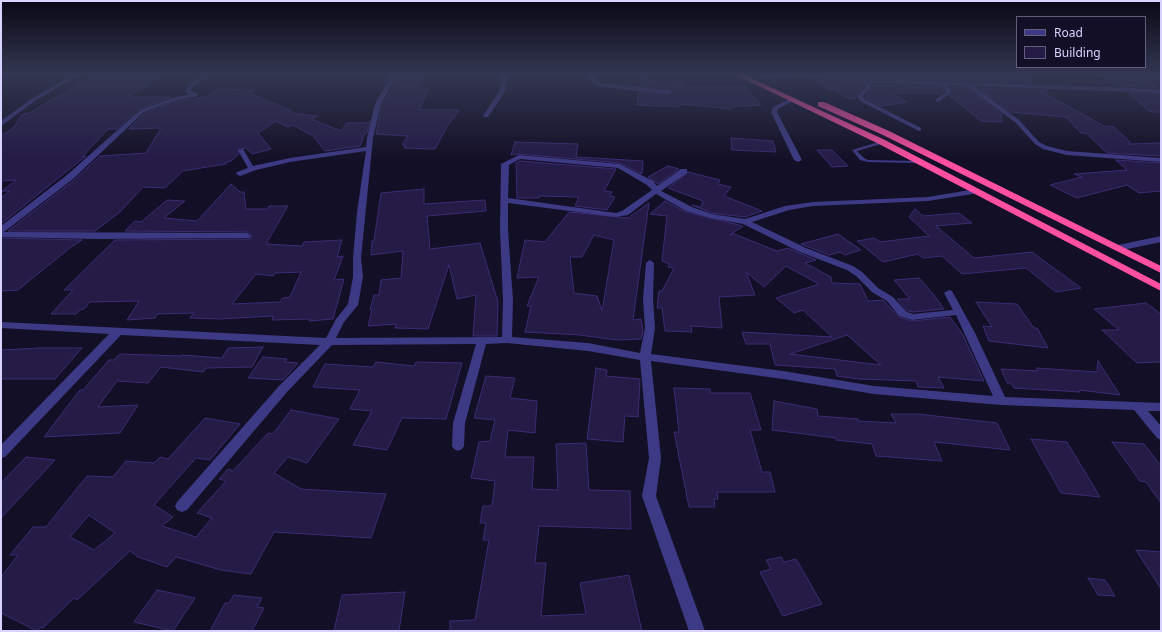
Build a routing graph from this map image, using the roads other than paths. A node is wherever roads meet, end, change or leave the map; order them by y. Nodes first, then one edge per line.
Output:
1 (28, 103) edge
2 (162, 103) edge
3 (378, 103) edge
4 (494, 103) edge
5 (784, 103) edge
6 (802, 103) edge
7 (821, 103) edge
8 (869, 103) edge
9 (995, 103) edge
10 (486, 116) dead end
11 (1, 124) edge
12 (919, 129) dead end
13 (882, 142) junction
14 (369, 149) junction
15 (241, 150) dead end
16 (798, 160) dead end
17 (1161, 160) edge
18 (918, 162) junction
19 (251, 168) junction
20 (684, 171) dead end
21 (240, 174) dead end
22 (656, 191) junction
23 (976, 191) junction
24 (504, 200) junction
25 (745, 222) junction
26 (1, 230) edge
27 (1, 234) edge
28 (247, 236) dead end
29 (1161, 239) edge
30 (1118, 248) junction
31 (650, 263) dead end
32 (1161, 270) edge
33 (1161, 288) edge
34 (949, 293) dead end
35 (959, 312) junction
36 (1, 326) edge
37 (118, 331) junction
38 (482, 340) junction
39 (507, 340) junction
40 (329, 342) junction
41 (645, 357) junction
42 (1001, 401) junction
43 (1138, 407) junction
44 (1161, 407) edge
45 (1161, 435) edge
46 (458, 446) dead end
47 (1, 453) edge
48 (182, 506) dead end
49 (697, 631) edge

1 - 11 street
2 - 26 street
3 - 14 street
4 - 10 street
5 - 16 street
6 - 13 highway
7 - 30 highway
8 - 12 street
9 - 17 street
13 - 18 highway
13 - 18 lane
14 - 19 street
14 - 40 street
15 - 19 street
18 - 23 highway
19 - 21 street
20 - 22 street
22 - 24 street
22 - 24 street
22 - 25 street
23 - 25 street
23 - 33 highway
24 - 39 street
25 - 35 street
27 - 28 street
29 - 30 street
30 - 32 highway
31 - 41 street
34 - 35 street
35 - 42 street
36 - 37 street
37 - 40 street
37 - 47 street
38 - 39 street
38 - 40 street
38 - 46 street
39 - 41 street
40 - 48 street
41 - 42 street
41 - 49 street
42 - 43 street
43 - 44 street
43 - 45 street

